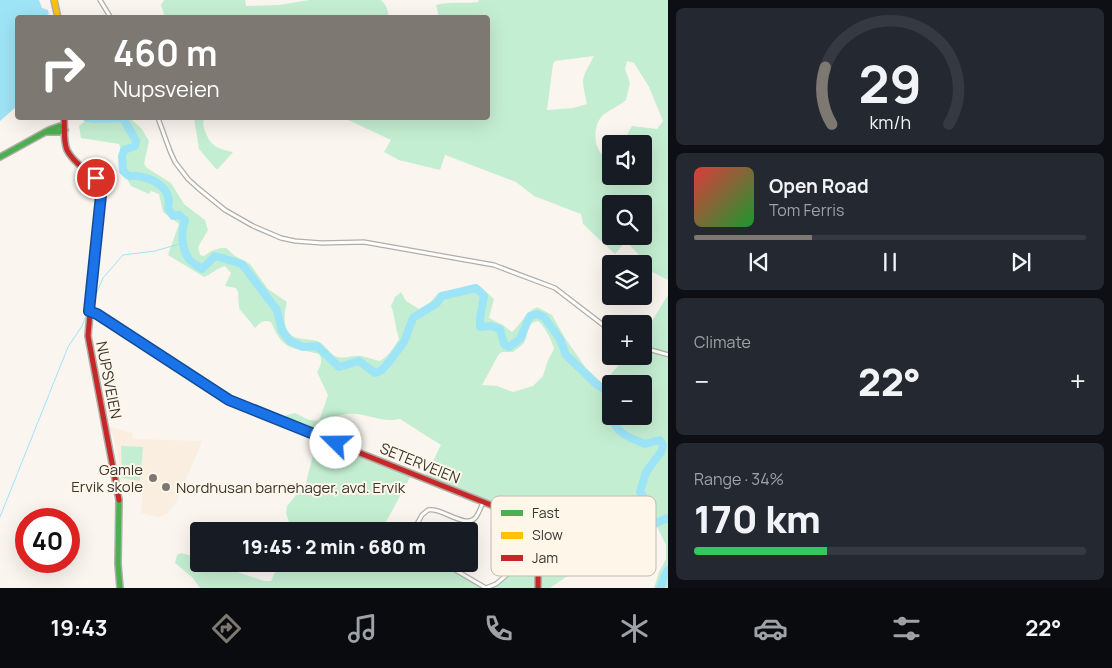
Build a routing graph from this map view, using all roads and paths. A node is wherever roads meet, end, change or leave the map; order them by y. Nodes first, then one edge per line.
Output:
1 (54, 0) edge
2 (100, 0) edge
3 (57, 15) edge
4 (109, 15) edge
5 (64, 120) edge
6 (159, 120) edge
7 (65, 130) junction
8 (0, 157) edge
9 (89, 311) junction
10 (602, 324) edge
11 (652, 351) edge
12 (668, 356) edge
13 (483, 502) junction
14 (491, 506) edge
15 (418, 522) edge
16 (459, 572) edge
17 (505, 576) edge
18 (120, 588) edge

1 - 3 main road
2 - 4 street
5 - 7 main road, NUPSVEIEN
6 - 10 street
7 - 8 main road
7 - 9 main road, NUPSVEIEN
9 - 13 main road, SETERVEIEN
9 - 18 main road, NUPSVEIEN
11 - 12 street
13 - 14 main road, SETERVEIEN
13 - 15 street
16 - 17 street

